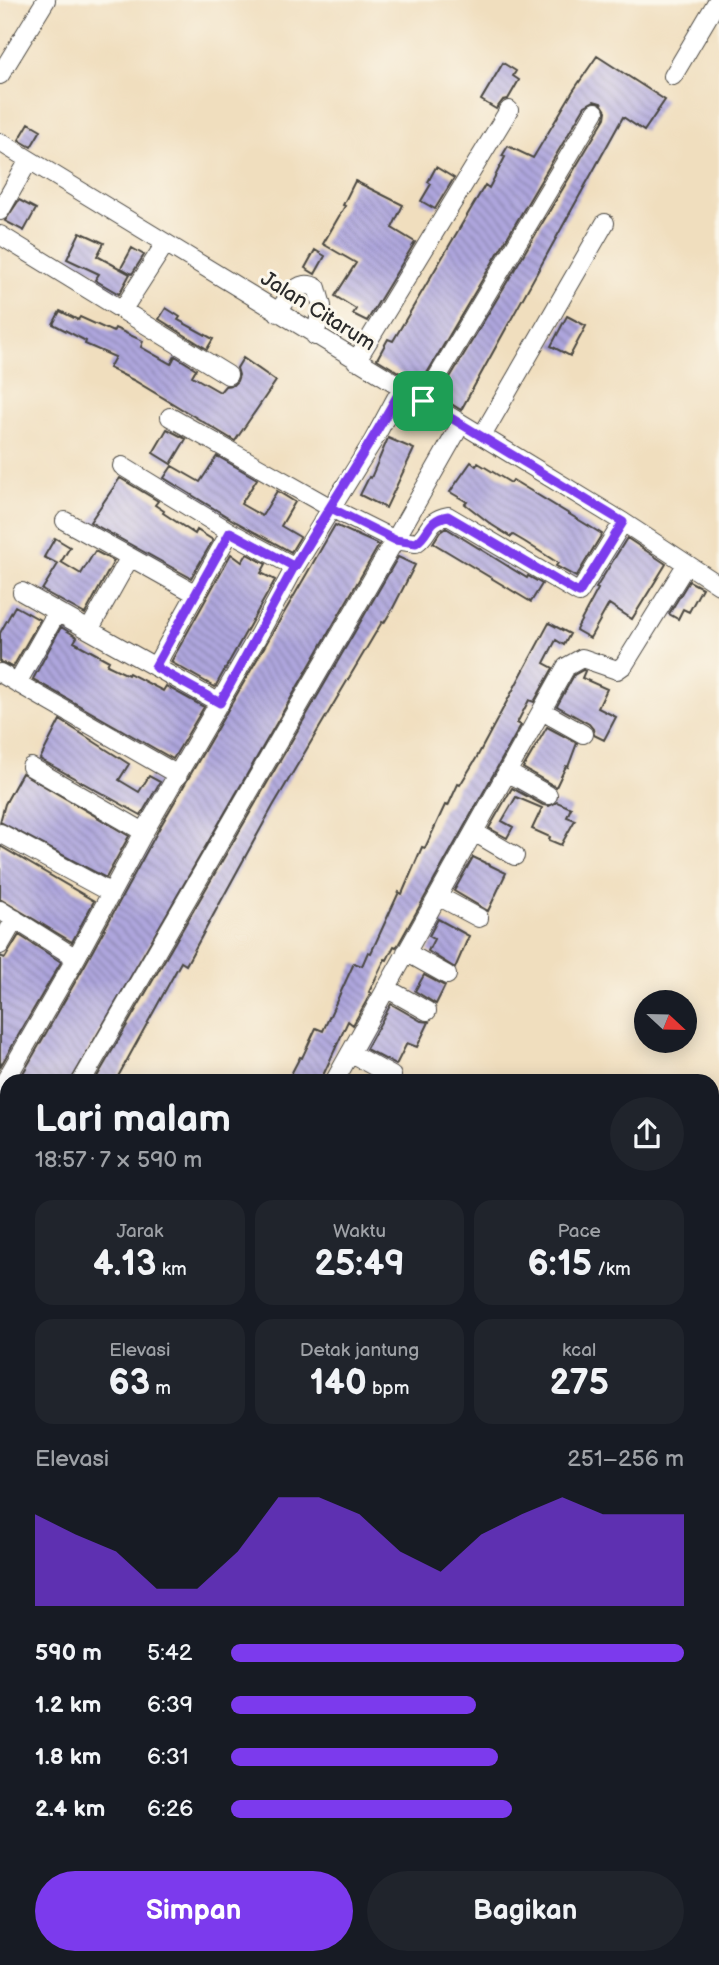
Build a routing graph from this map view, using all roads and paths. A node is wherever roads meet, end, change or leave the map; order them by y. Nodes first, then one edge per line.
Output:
1 (46, 0) edge
2 (718, 0) edge
3 (0, 75) edge
4 (673, 76) dead end
5 (509, 110) dead end
6 (595, 111) dead end
7 (0, 142) edge
8 (29, 160) junction
9 (0, 211) edge
10 (606, 223) dead end
11 (0, 235) edge
12 (165, 244) junction
13 (123, 309) junction
14 (278, 313) junction
15 (315, 336) junction
16 (356, 361) junction
17 (228, 375) dead end
18 (401, 389) junction
19 (423, 401) junction
20 (170, 417) dead end
21 (461, 424) junction
22 (482, 436) junction
23 (122, 466) dead end
24 (331, 508) junction
25 (65, 521) dead end
26 (623, 522) junction
27 (230, 532) junction
28 (395, 540) junction
29 (130, 557) junction
30 (685, 565) junction
31 (295, 567) junction
32 (719, 584) edge
33 (22, 592) dead end
34 (196, 594) junction
35 (57, 612) junction
36 (89, 630) junction
37 (155, 667) junction
38 (0, 673) edge
39 (17, 683) junction
40 (220, 703) junction
41 (542, 711) junction
42 (583, 734) dead end
43 (31, 767) dead end
44 (507, 772) junction
45 (178, 775) junction
46 (548, 795) dead end
47 (144, 832) junction
48 (474, 832) junction
49 (0, 833) edge
50 (515, 856) dead end
51 (111, 892) junction
52 (438, 896) junction
53 (7, 915) edge
54 (479, 919) dead end
55 (0, 945) edge
56 (406, 952) junction
57 (76, 958) junction
58 (447, 975) dead end
59 (386, 988) junction
60 (427, 1011) dead end
61 (350, 1053) junction
62 (9, 1074) edge
63 (86, 1074) edge
64 (338, 1074) edge
65 (388, 1074) edge

1 - 3 street
2 - 4 street
5 - 16 street
6 - 19 street
7 - 8 street, Jalan Citarum
8 - 9 street
8 - 12 street, Jalan Citarum
10 - 22 street
11 - 13 street
12 - 13 street
12 - 14 street, Jalan Citarum
13 - 17 street
14 - 15 street, Jalan Citarum
14 - 15 street
15 - 16 street, Jalan Citarum
16 - 18 street, Jalan Citarum
18 - 19 street, Jalan Citarum
18 - 24 street
19 - 21 street, Jalan Citarum
20 - 24 street
21 - 22 street, Jalan Citarum
21 - 28 street
22 - 26 street, Jalan Citarum
23 - 27 street
24 - 28 street
24 - 31 street
25 - 29 street
26 - 28 street
26 - 30 street, Jalan Citarum
27 - 31 street
27 - 34 street
28 - 63 street
29 - 34 street
29 - 36 street
30 - 32 street, Jalan Citarum
30 - 41 street
31 - 40 street
33 - 35 street
34 - 37 street
35 - 36 street
35 - 39 street
36 - 37 street
37 - 40 street
38 - 39 street
39 - 45 street
40 - 45 street
41 - 42 street
41 - 44 street
43 - 47 street
44 - 46 street
44 - 48 street
45 - 47 street
47 - 51 street
48 - 50 street
48 - 52 street
49 - 51 street
51 - 57 street
52 - 54 street
52 - 56 street
53 - 55 street
53 - 57 street
56 - 58 street
56 - 59 street
57 - 62 street
59 - 60 street
59 - 61 street
61 - 64 street
61 - 65 street

